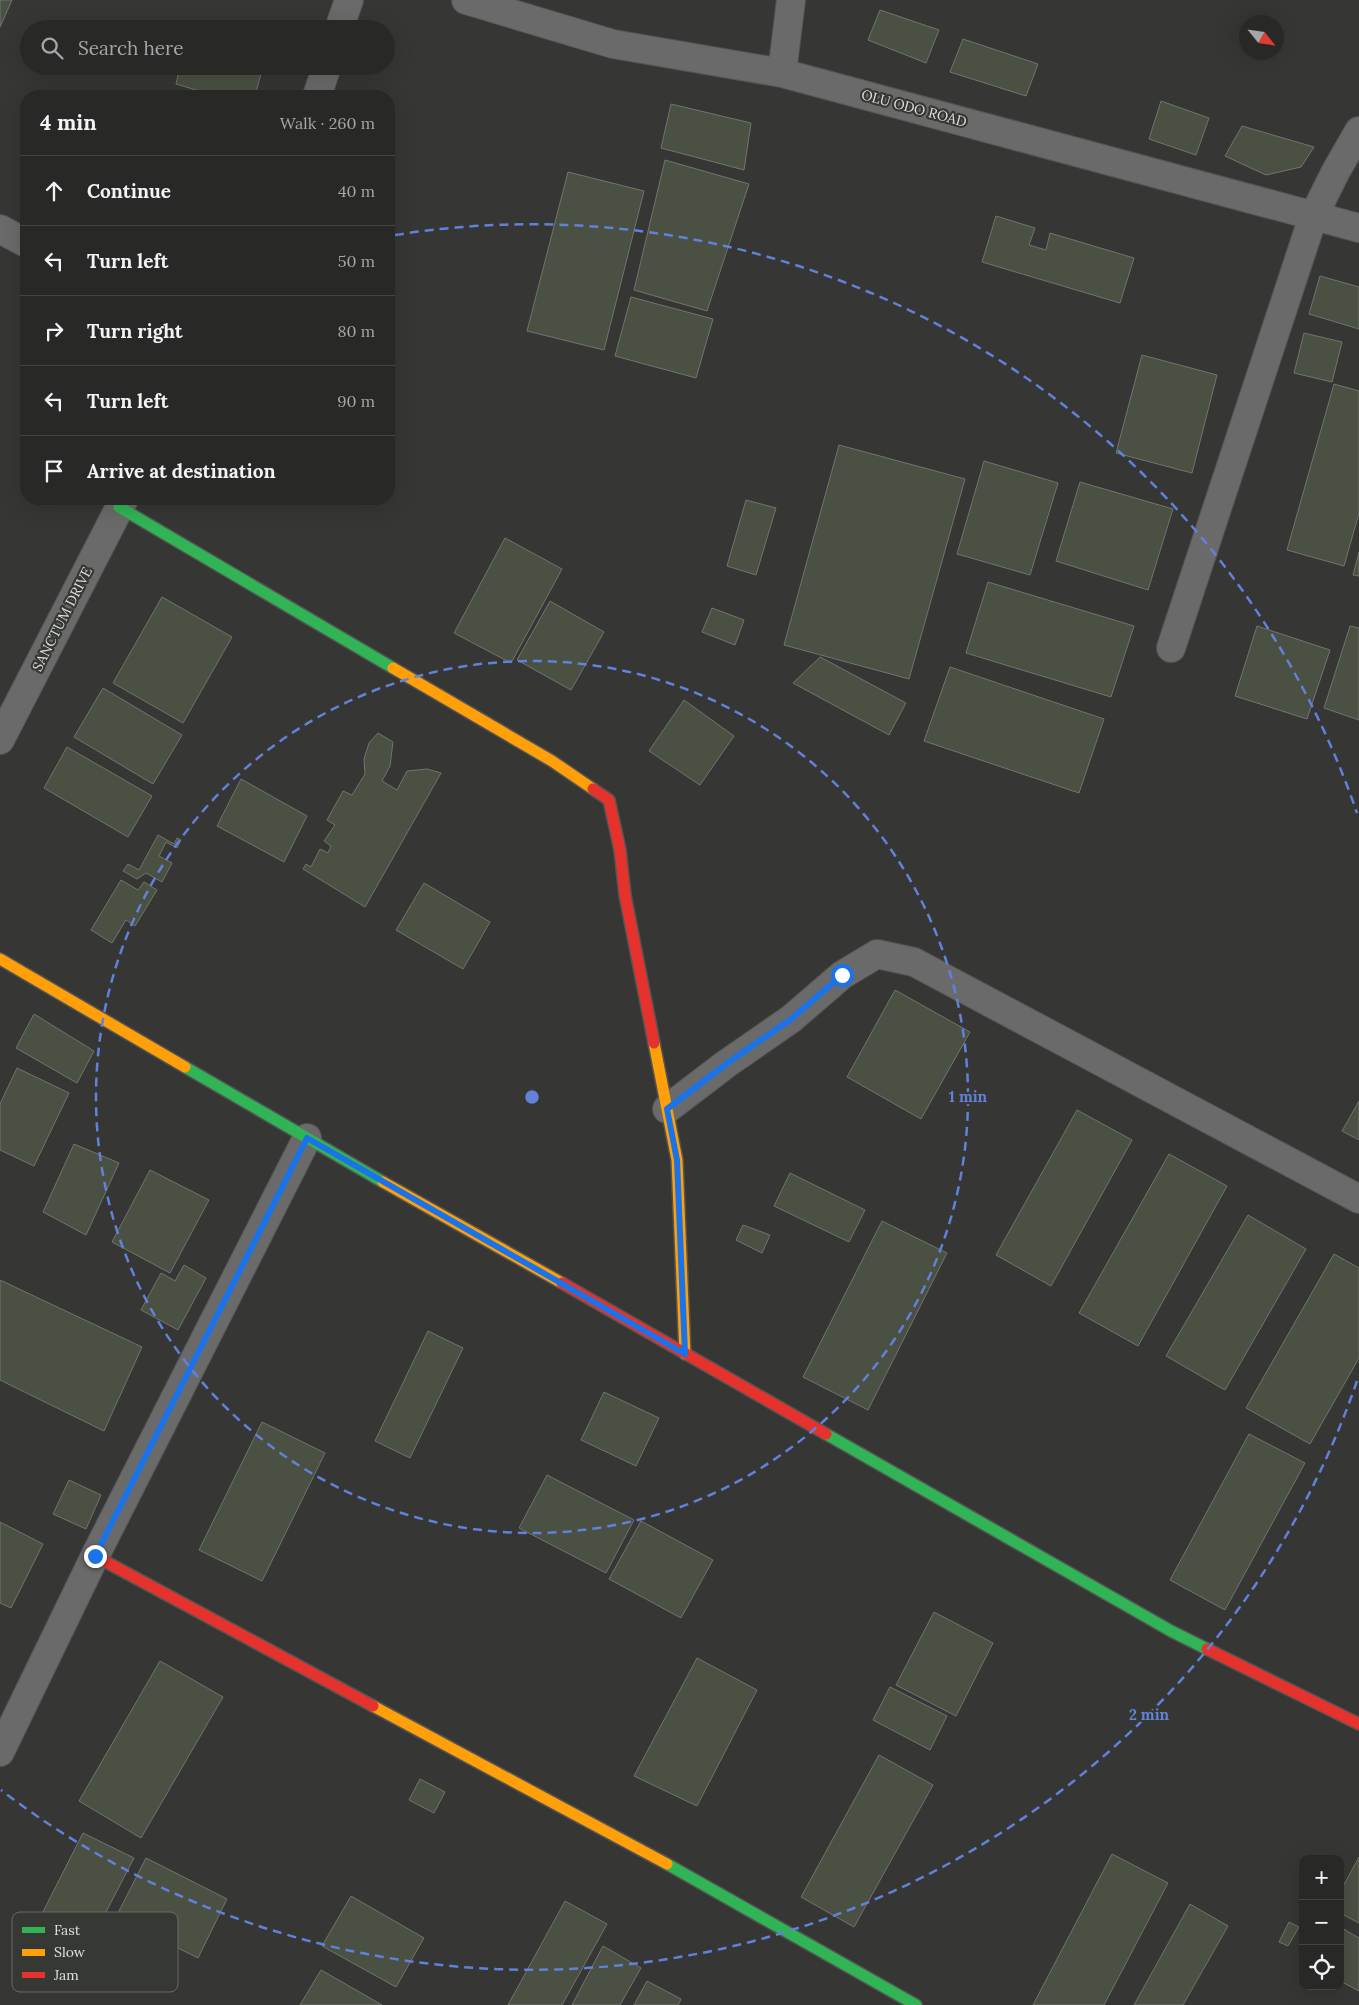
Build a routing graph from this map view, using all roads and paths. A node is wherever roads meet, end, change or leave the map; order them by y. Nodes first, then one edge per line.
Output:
1 (349, 0) edge
2 (466, 0) edge
3 (791, 0) edge
4 (342, 20) edge
5 (782, 73) junction
6 (324, 75) edge
7 (319, 90) edge
8 (1359, 131) edge
9 (1313, 217) junction
10 (1359, 228) edge
11 (0, 229) edge
12 (20, 240) edge
13 (121, 505) edge
14 (125, 505) edge
15 (1171, 648) dead end
16 (0, 740) edge
17 (0, 959) edge
18 (667, 1109) junction
19 (307, 1138) junction
20 (1359, 1199) edge
21 (685, 1354) junction
22 (95, 1556) junction
23 (1359, 1724) edge
24 (0, 1752) edge
25 (916, 2005) edge

1 - 4 street
2 - 5 street, OLU ODO ROAD
3 - 5 street
5 - 9 street, OLU ODO ROAD
6 - 7 street
8 - 9 street
9 - 10 street, OLU ODO ROAD
9 - 15 street
11 - 12 street
13 - 16 street, SANCTUM DRIVE
14 - 18 street
17 - 19 street
18 - 20 street
18 - 21 street
19 - 21 street
19 - 22 street
21 - 23 street
22 - 24 street
22 - 25 street

